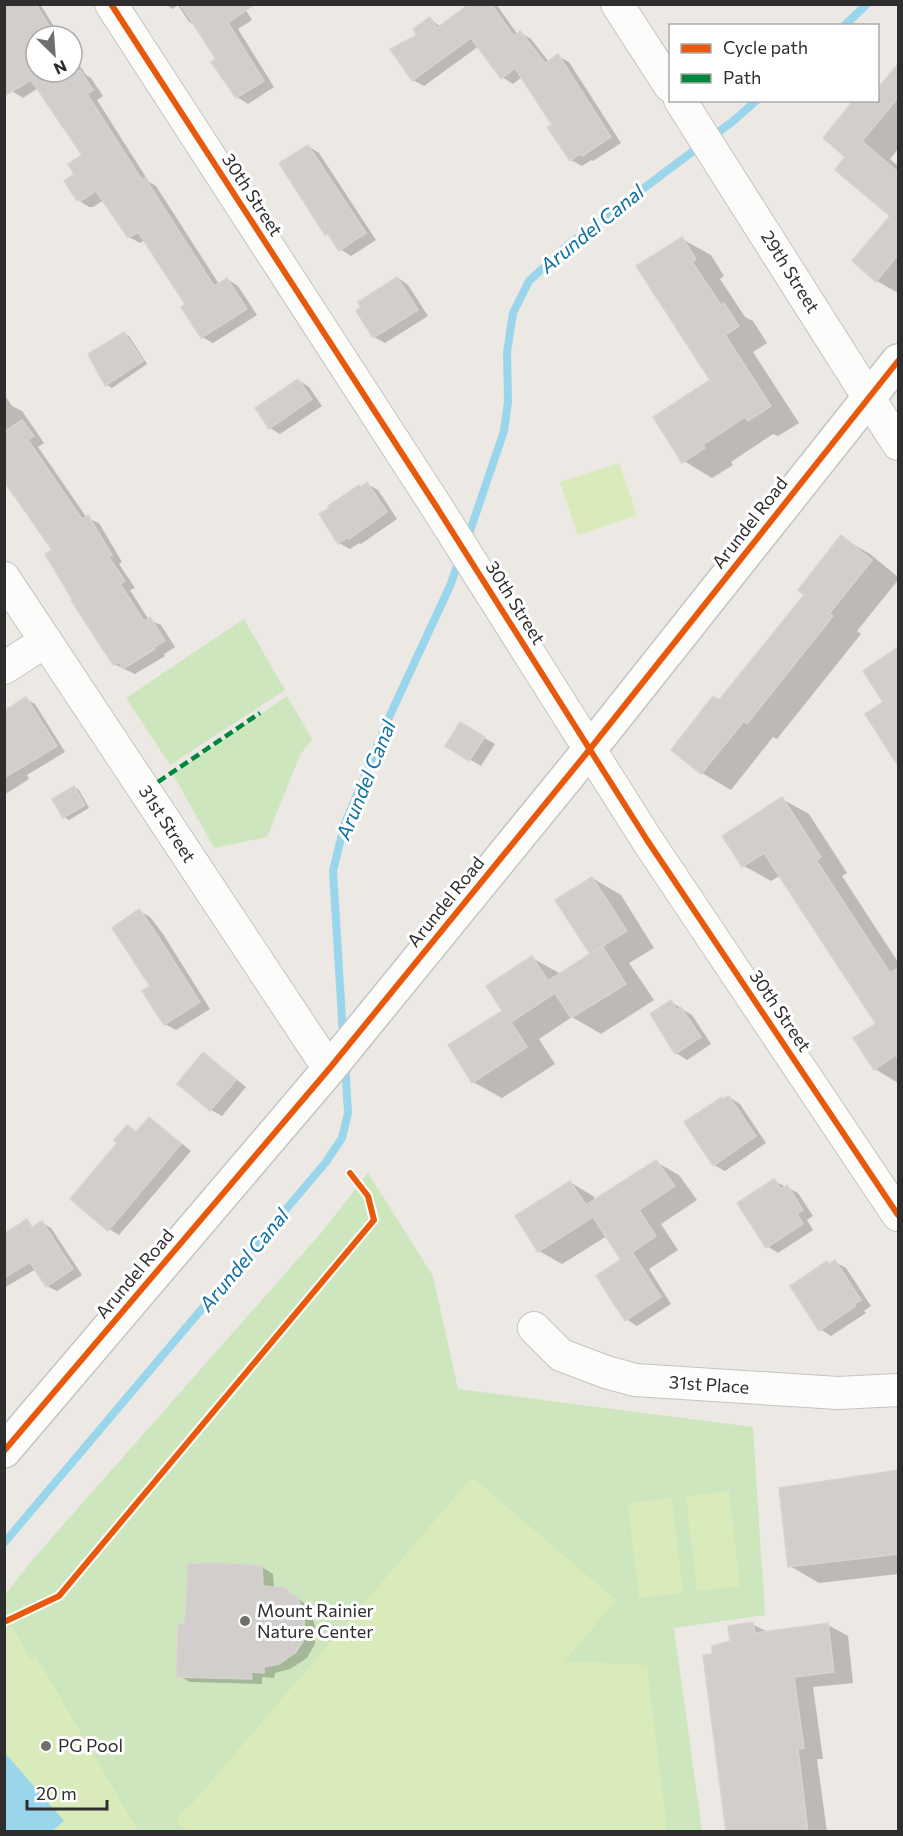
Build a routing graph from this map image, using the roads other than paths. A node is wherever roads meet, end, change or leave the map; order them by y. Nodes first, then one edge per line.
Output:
1 (111, 4) edge
2 (616, 4) edge
3 (669, 85) edge
4 (686, 110) edge
5 (898, 361) edge
6 (869, 397) junction
7 (898, 444) edge
8 (4, 578) edge
9 (46, 641) junction
10 (4, 668) edge
11 (590, 749) junction
12 (329, 1070) junction
13 (898, 1215) edge
14 (534, 1328) dead end
15 (898, 1390) edge
16 (4, 1450) edge

1 - 11 street, 30th Street
2 - 3 street
4 - 6 street, 29th Street
5 - 6 street, Arundel Road
6 - 7 street, 29th Street
6 - 11 street, Arundel Road
8 - 9 street, 31st Street
9 - 10 street
9 - 12 street, 31st Street
11 - 12 street, Arundel Road
11 - 13 street, 30th Street
12 - 16 street, Arundel Road
14 - 15 street, 31st Place

